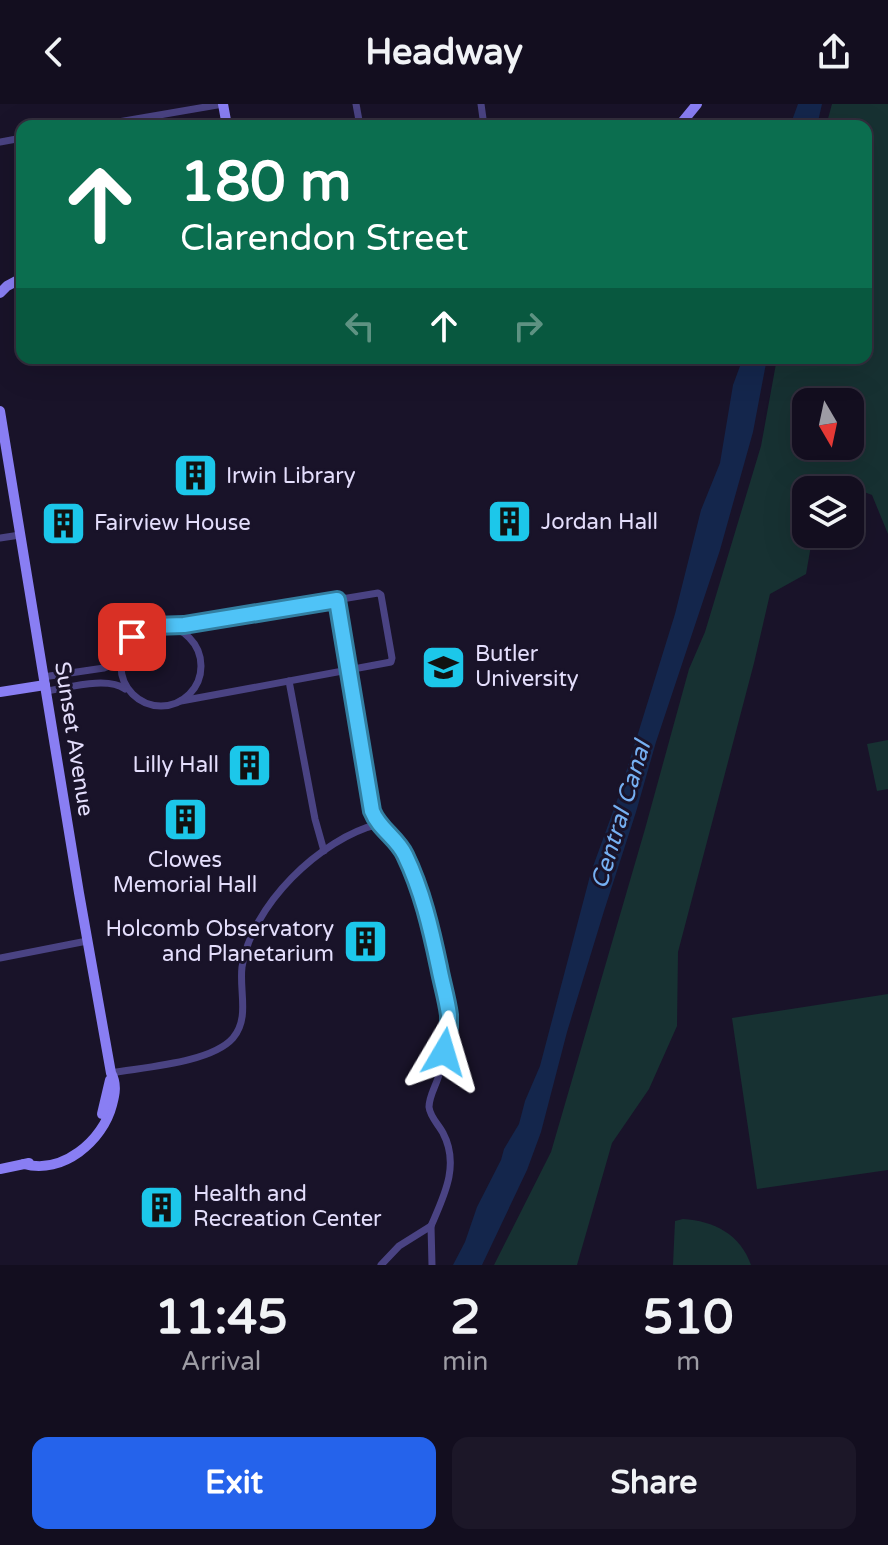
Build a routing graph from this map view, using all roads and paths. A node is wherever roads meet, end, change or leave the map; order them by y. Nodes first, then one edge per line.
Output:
1 (223, 104) edge
2 (697, 104) edge
3 (130, 120) edge
4 (684, 120) edge
5 (16, 281) edge
6 (0, 293) edge
7 (0, 411) edge
8 (20, 535) junction
9 (0, 538) edge
10 (337, 600) junction
11 (155, 625) junction
12 (122, 653) junction
13 (348, 669) junction
14 (289, 681) junction
15 (45, 684) junction
16 (0, 692) edge
17 (130, 693) junction
18 (181, 701) junction
19 (379, 824) junction
20 (324, 851) junction
21 (87, 941) junction
22 (0, 958) edge
23 (111, 1073) junction
24 (0, 1169) edge
25 (431, 1226) junction
26 (381, 1265) edge
27 (432, 1265) edge

1 - 3 street
2 - 4 street
5 - 6 street
7 - 8 street, Sunset Avenue
8 - 9 street
8 - 15 street, Sunset Avenue
10 - 11 street
10 - 13 street
10 - 13 street
11 - 12 street
11 - 18 street
12 - 15 street
12 - 17 street
13 - 14 street
13 - 19 street
14 - 18 street
14 - 20 street
15 - 16 street
15 - 17 street
15 - 21 street, Sunset Avenue
17 - 18 street
19 - 20 street
19 - 25 street
20 - 23 street
21 - 22 street
21 - 23 street, Sunset Avenue
23 - 24 street, Sunset Avenue
25 - 26 street
25 - 27 street

